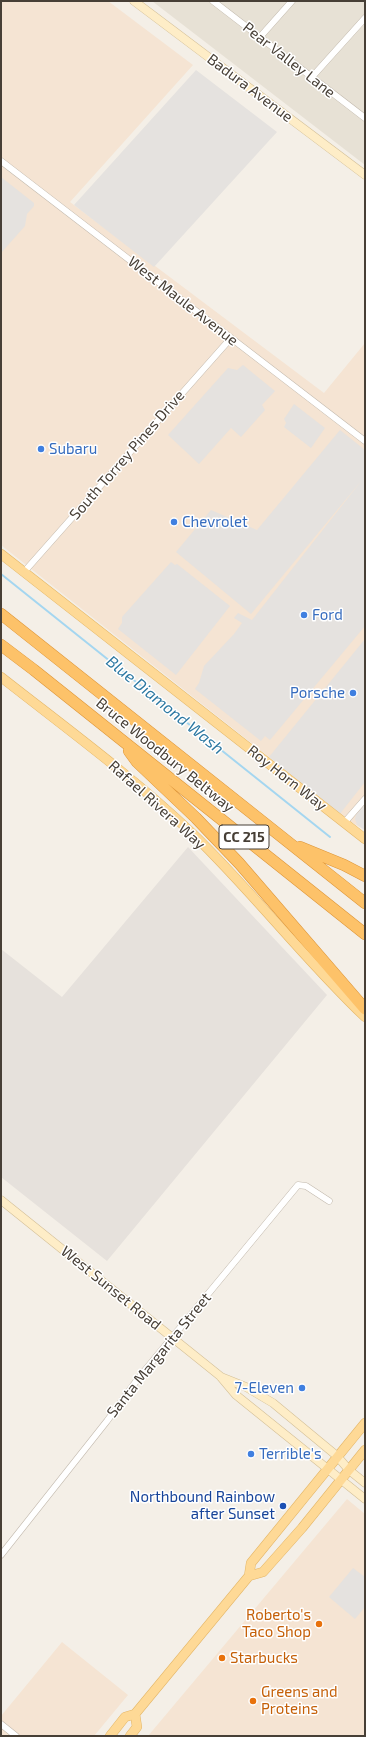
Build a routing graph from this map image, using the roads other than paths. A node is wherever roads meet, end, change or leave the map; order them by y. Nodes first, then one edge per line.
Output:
1 (134, 1) edge
2 (213, 1) edge
3 (292, 1) edge
4 (365, 18) edge
5 (260, 37) junction
6 (312, 77) junction
7 (365, 117) edge
8 (1, 160) edge
9 (365, 175) edge
10 (231, 338) junction
11 (365, 441) edge
12 (1, 554) edge
13 (24, 572) junction
14 (1, 614) edge
15 (1, 645) edge
16 (1, 677) edge
17 (122, 740) junction
18 (365, 799) edge
19 (344, 823) junction
20 (365, 840) edge
21 (290, 844) junction
22 (365, 876) edge
23 (365, 903) edge
24 (365, 934) edge
25 (365, 1009) edge
26 (365, 1017) edge
27 (1, 1200) edge
28 (329, 1201) dead end
29 (172, 1338) junction
30 (220, 1376) junction
31 (365, 1422) edge
32 (365, 1450) edge
33 (337, 1456) junction
34 (327, 1468) junction
35 (349, 1470) junction
36 (341, 1480) junction
37 (365, 1483) edge
38 (365, 1499) edge
39 (1, 1555) edge
40 (249, 1576) junction
41 (135, 1714) junction
42 (1, 1724) edge
43 (16, 1736) edge
44 (110, 1736) edge
45 (130, 1736) edge

1 - 9 main road, Badura Avenue
2 - 5 street, Pear Valley Lane
3 - 5 street
4 - 6 street
5 - 6 street, Pear Valley Lane
6 - 7 street, Pear Valley Lane
8 - 10 street, West Maule Avenue
10 - 11 street, West Maule Avenue
10 - 13 street, South Torrey Pines Drive
12 - 13 main road, Roy Horn Way
13 - 19 main road, Roy Horn Way
14 - 21 highway, Bruce Woodbury Beltway / CC 215
15 - 17 highway, Bruce Woodbury Beltway / CC 215
16 - 26 main road, Rafael Rivera Way
17 - 24 highway, Bruce Woodbury Beltway / CC 215
17 - 25 highway
18 - 19 street
19 - 20 main road, Roy Horn Way
21 - 22 highway
21 - 23 highway, Bruce Woodbury Beltway / CC 215
27 - 29 main road, West Sunset Road
28 - 29 street, Santa Margarita Street
29 - 30 main road, West Sunset Road
29 - 39 street, Santa Margarita Street
30 - 33 main road, West Sunset Road
30 - 34 main road, West Sunset Road
31 - 33 main road
32 - 35 main road
33 - 34 main road
33 - 35 main road, West Sunset Road
34 - 36 main road, West Sunset Road
34 - 40 main road
35 - 36 main road
35 - 37 main road, West Sunset Road
36 - 38 main road, West Sunset Road
36 - 40 main road
40 - 41 main road
41 - 44 main road
41 - 45 main road
42 - 43 street

